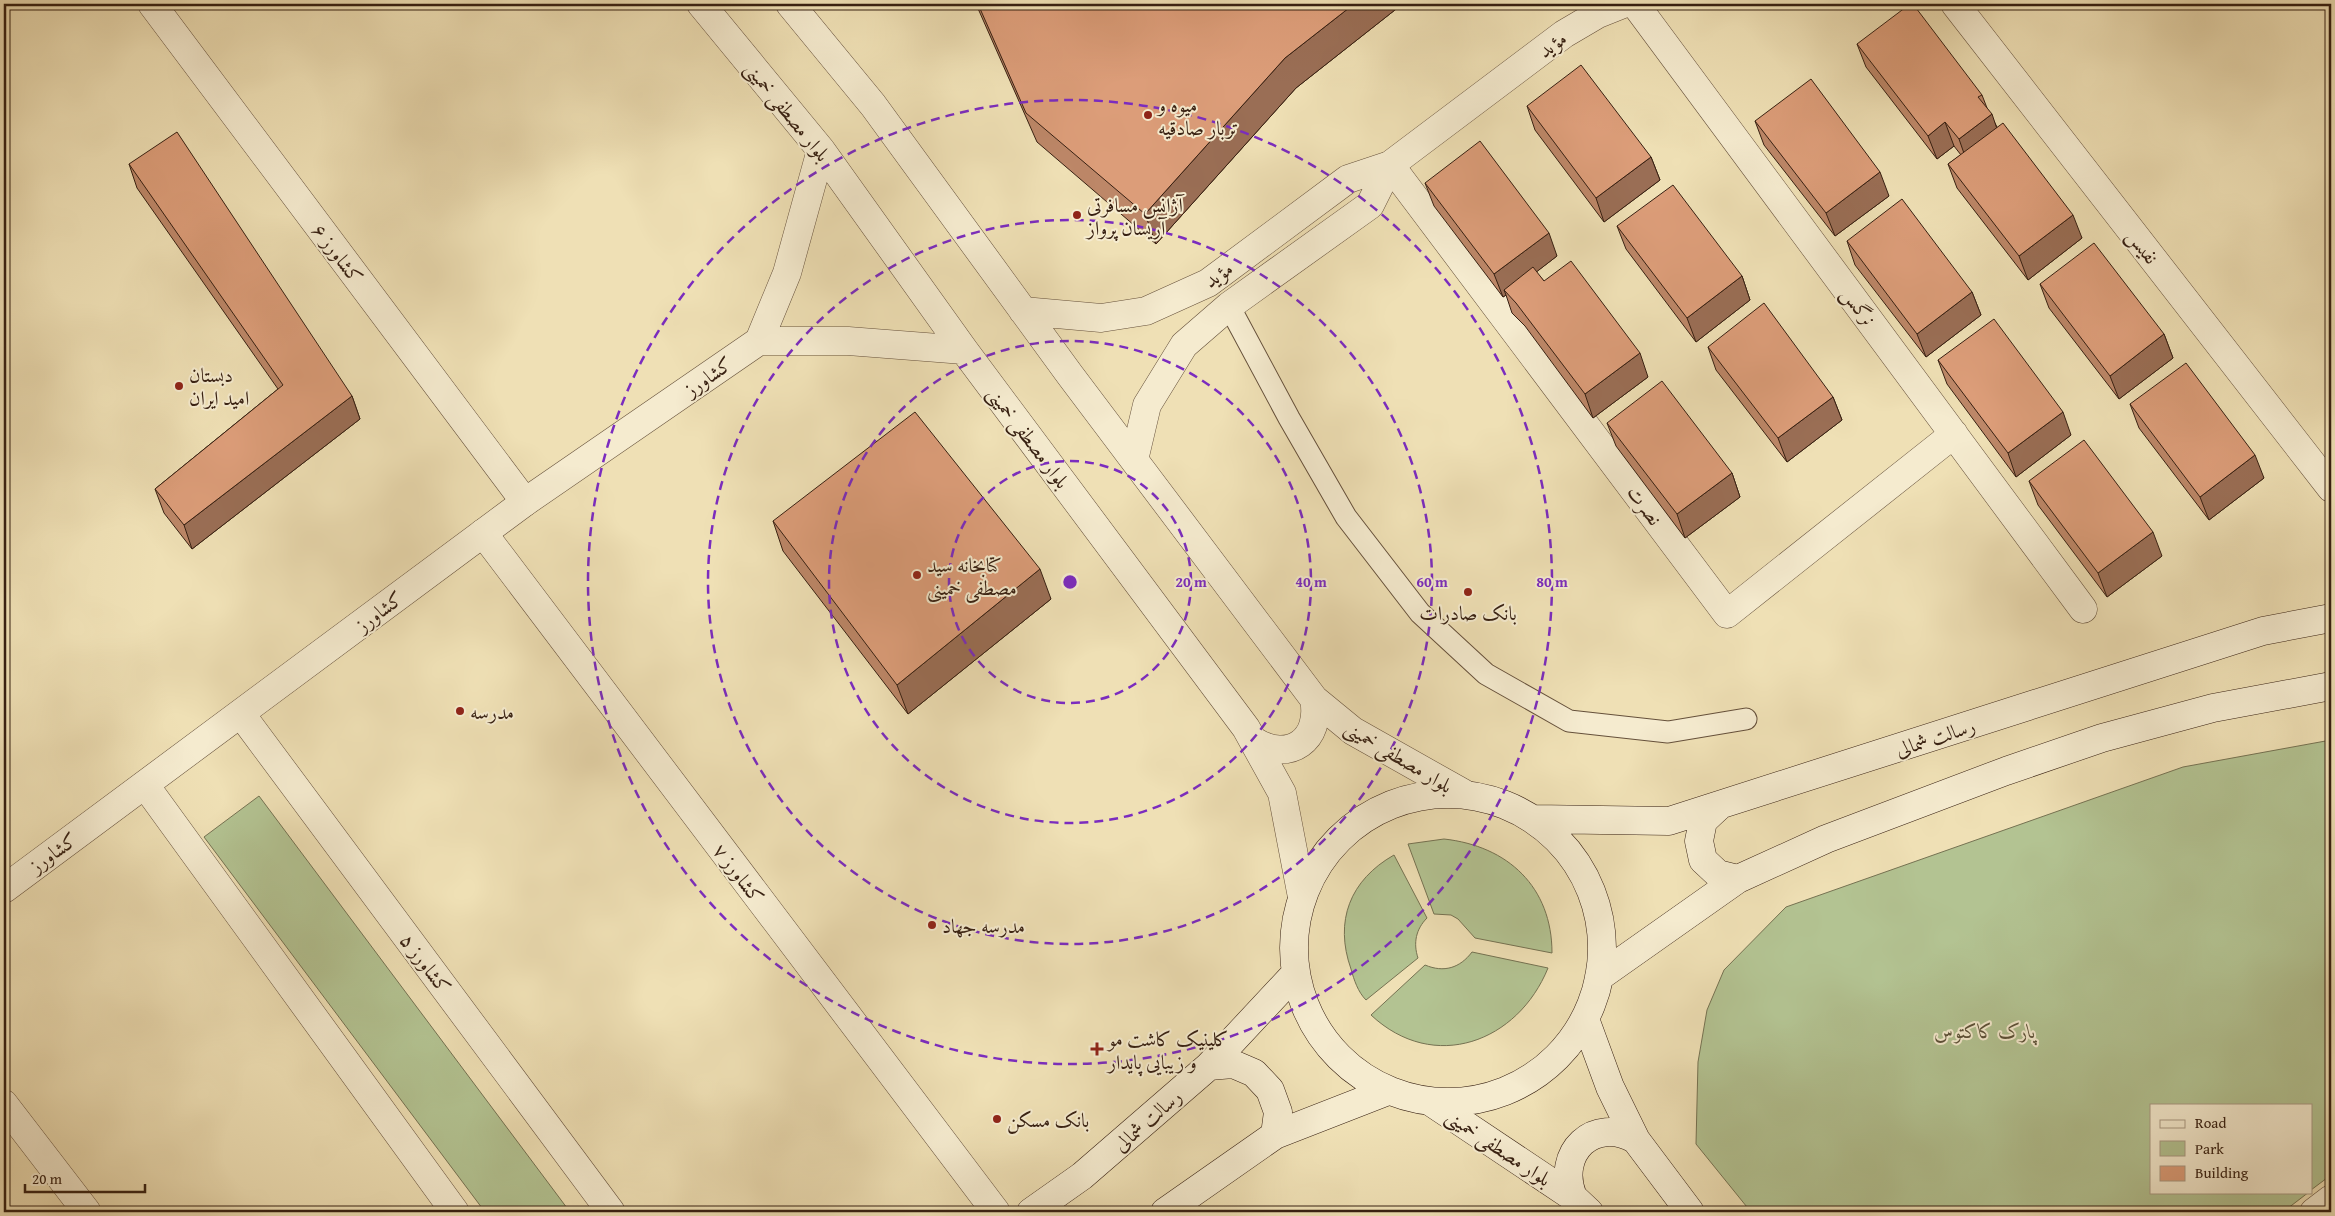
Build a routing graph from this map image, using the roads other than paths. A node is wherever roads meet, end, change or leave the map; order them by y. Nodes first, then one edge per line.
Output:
1 (152, 4) edge
2 (701, 4) edge
3 (790, 4) edge
4 (1623, 4) edge
5 (1635, 4) edge
6 (1955, 4) edge
7 (821, 150) junction
8 (1390, 165) junction
9 (1229, 306) junction
10 (1023, 311) junction
11 (759, 341) junction
12 (964, 350) junction
13 (1954, 434) junction
14 (1134, 460) junction
15 (2331, 488) edge
16 (524, 502) junction
17 (483, 533) junction
18 (2083, 609) dead end
19 (2331, 618) edge
20 (2331, 686) edge
21 (1314, 700) junction
22 (241, 714) junction
23 (1746, 719) dead end
24 (1254, 741) junction
25 (145, 784) junction
26 (1463, 793) junction
27 (1718, 807) junction
28 (1534, 819) junction
29 (1738, 879) junction
30 (4, 889) edge
31 (1302, 897) junction
32 (1295, 974) junction
33 (1599, 977) junction
34 (1585, 1019) junction
35 (1209, 1066) junction
36 (1388, 1091) junction
37 (1431, 1102) junction
38 (4, 1104) edge
39 (1275, 1135) junction
40 (1636, 1140) junction
41 (2331, 1199) edge
42 (1581, 1205) edge
43 (87, 1212) edge
44 (455, 1212) edge
45 (611, 1212) edge
46 (996, 1212) edge
47 (1031, 1212) edge
48 (1165, 1212) edge
49 (1690, 1212) edge
50 (2314, 1212) edge

1 - 16 street, کشاورز ۶
2 - 7 street, بلوار مصطفی خمینی
3 - 10 street, بلوار مصطفی خمینی
4 - 8 street, مؤید
5 - 13 street, نرگس
6 - 15 street, نفیس
7 - 11 street
7 - 12 street, بلوار مصطفی خمینی
8 - 9 street, مؤید
8 - 10 street, مؤید
8 - 13 street, نصرت
9 - 14 street, مؤید
9 - 23 lane
10 - 14 street, بلوار مصطفی خمینی
11 - 12 street
11 - 16 street, کشاورز
12 - 24 street, بلوار مصطفی خمینی
13 - 18 street, نرگس
14 - 21 street, بلوار مصطفی خمینی
16 - 17 street, کشاورز
17 - 22 street, کشاورز
17 - 46 street, کشاورز ۷
19 - 27 street, رسالت شمالی
20 - 29 street
21 - 24 street
21 - 26 street, بلوار مصطفی خمینی
22 - 25 street, کشاورز
22 - 45 street, کشاورز ۵
24 - 31 street, بلوار مصطفی خمینی
25 - 30 street, کشاورز
25 - 44 street
26 - 28 street
26 - 31 street
27 - 28 street, رسالت شمالی
27 - 29 street
28 - 33 street
29 - 33 street
31 - 32 street
32 - 35 street, رسالت شمالی
32 - 36 street
33 - 34 street
34 - 37 street
34 - 40 street
35 - 39 street
35 - 47 street, رسالت شمالی
36 - 37 street
36 - 39 street
37 - 42 street, بلوار مصطفی خمینی
38 - 43 street
39 - 48 street
40 - 42 street
40 - 49 street
41 - 50 street

